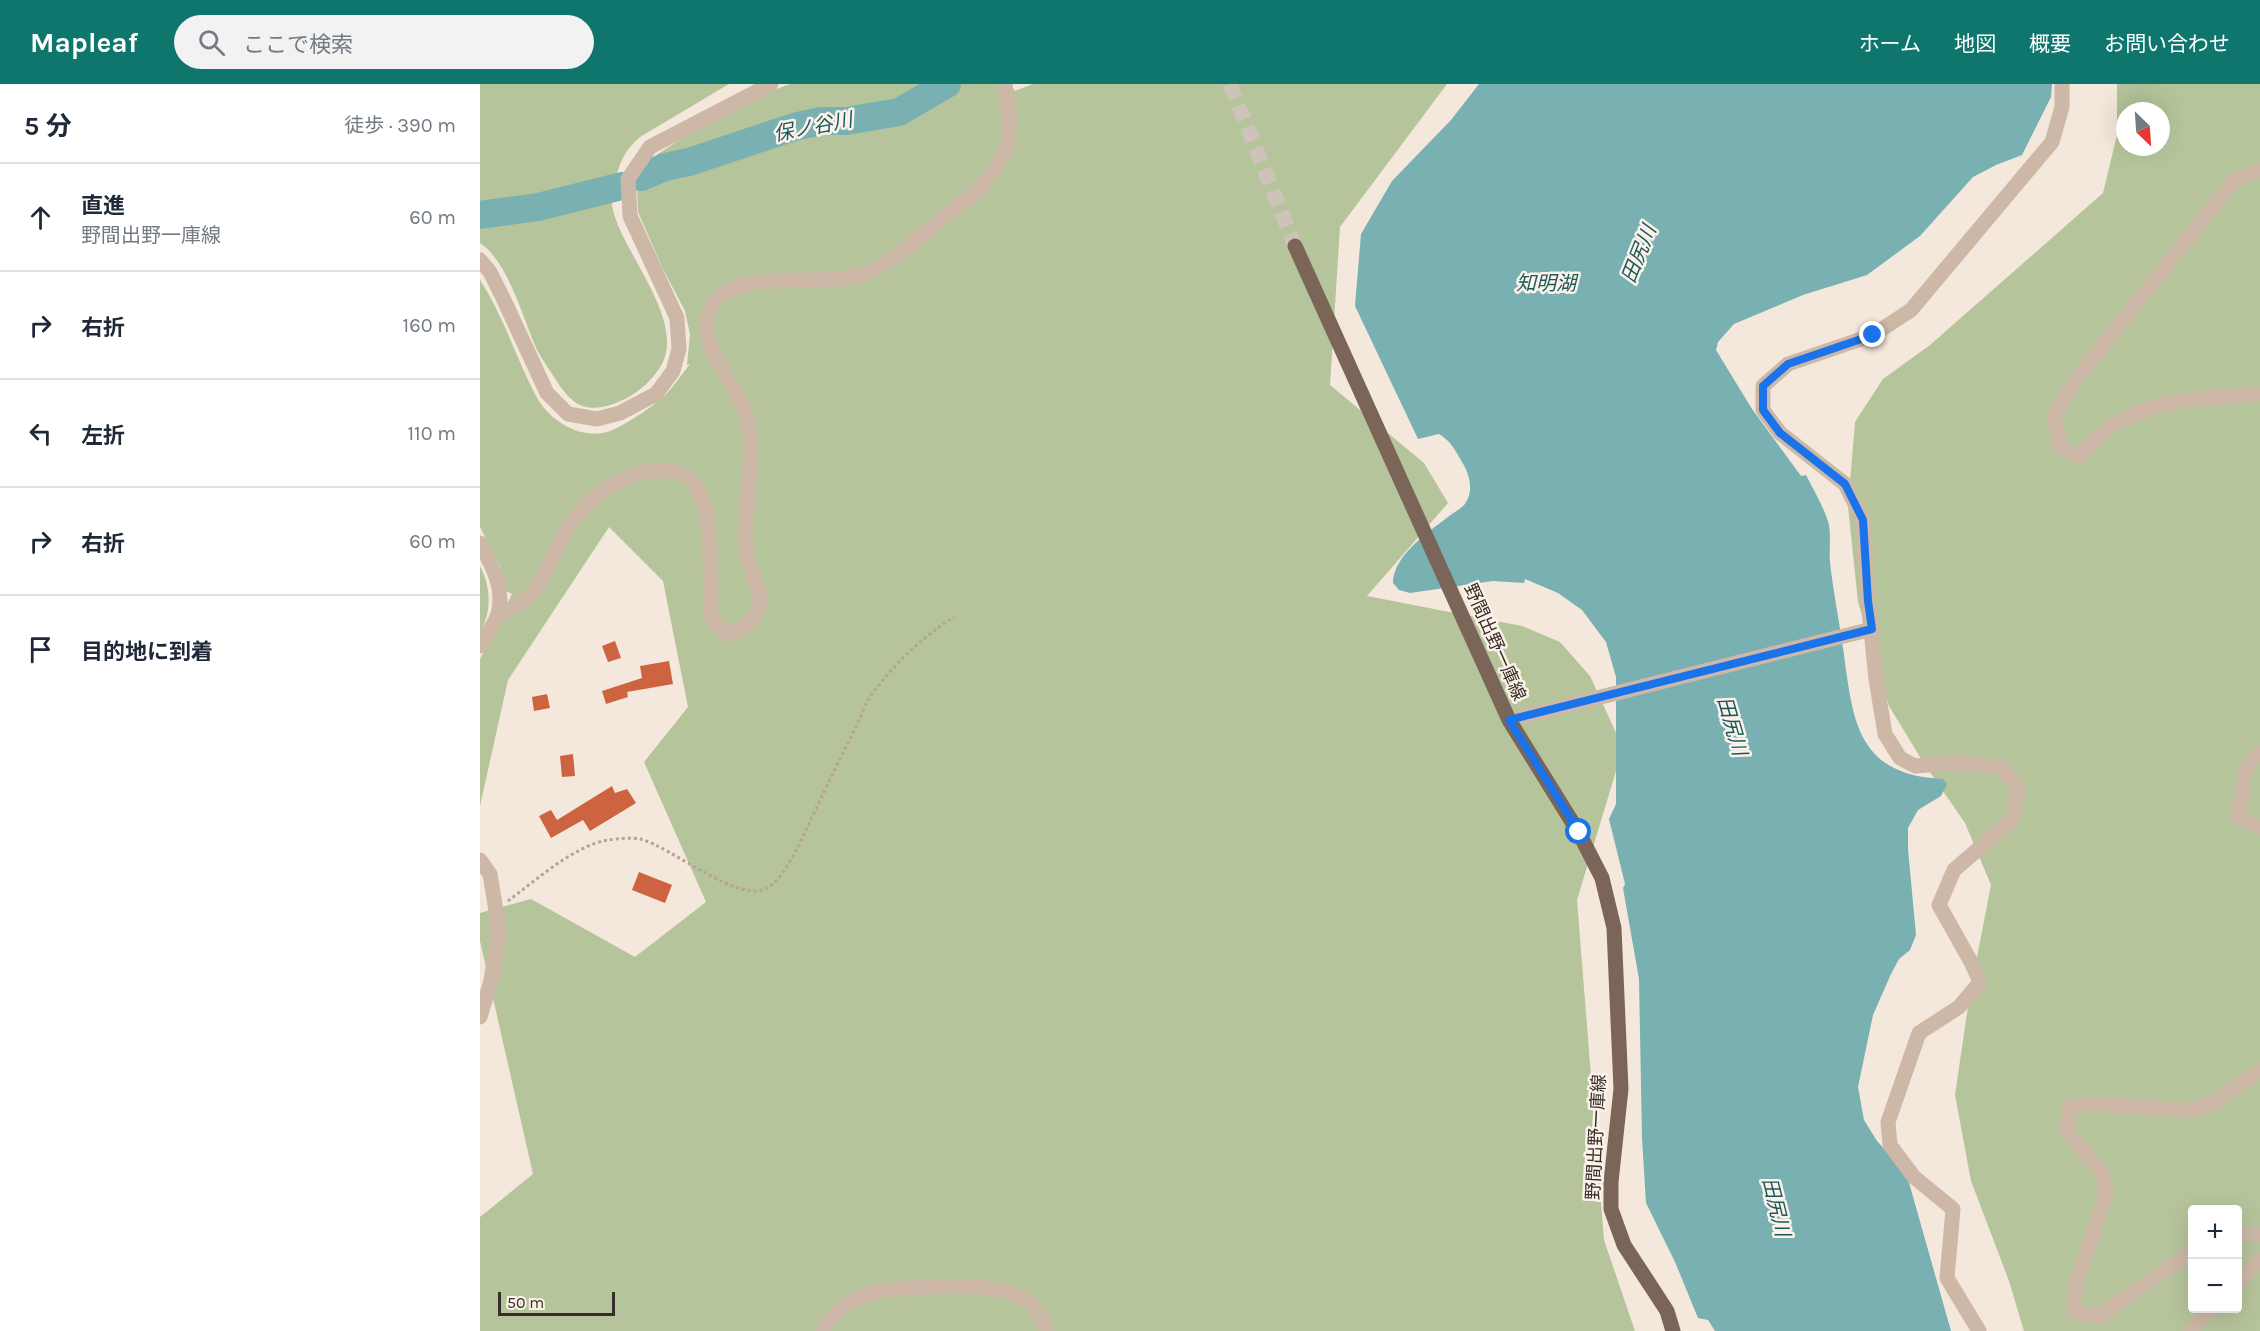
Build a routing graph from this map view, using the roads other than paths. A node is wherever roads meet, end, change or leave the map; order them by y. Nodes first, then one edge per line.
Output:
1 (771, 84) edge
2 (1005, 84) edge
3 (2062, 84) edge
4 (2260, 170) edge
5 (1295, 246) tunnel mouth
6 (480, 260) edge
7 (2260, 394) edge
8 (480, 543) edge
9 (498, 615) junction
10 (1872, 629) junction
11 (480, 646) edge
12 (1509, 720) junction
13 (2260, 752) edge
14 (2260, 827) edge
15 (480, 860) edge
16 (480, 1017) edge
17 (2260, 1071) edge
18 (2242, 1234) edge
19 (2260, 1234) edge
20 (2188, 1255) edge
21 (2260, 1260) edge
22 (2242, 1279) edge
23 (2207, 1313) edge
24 (823, 1331) edge
25 (1046, 1331) edge
26 (1673, 1331) edge
27 (1978, 1331) edge
28 (2190, 1331) edge

1 - 6 street
2 - 9 street
3 - 10 street
4 - 7 street
5 - 12 main road, 野間出野一庫線
8 - 9 street
9 - 11 street
10 - 12 street
10 - 27 street
12 - 26 main road, 野間出野一庫線
13 - 14 street
15 - 16 street
17 - 20 street
18 - 19 street
21 - 22 street
23 - 28 street
24 - 25 street

